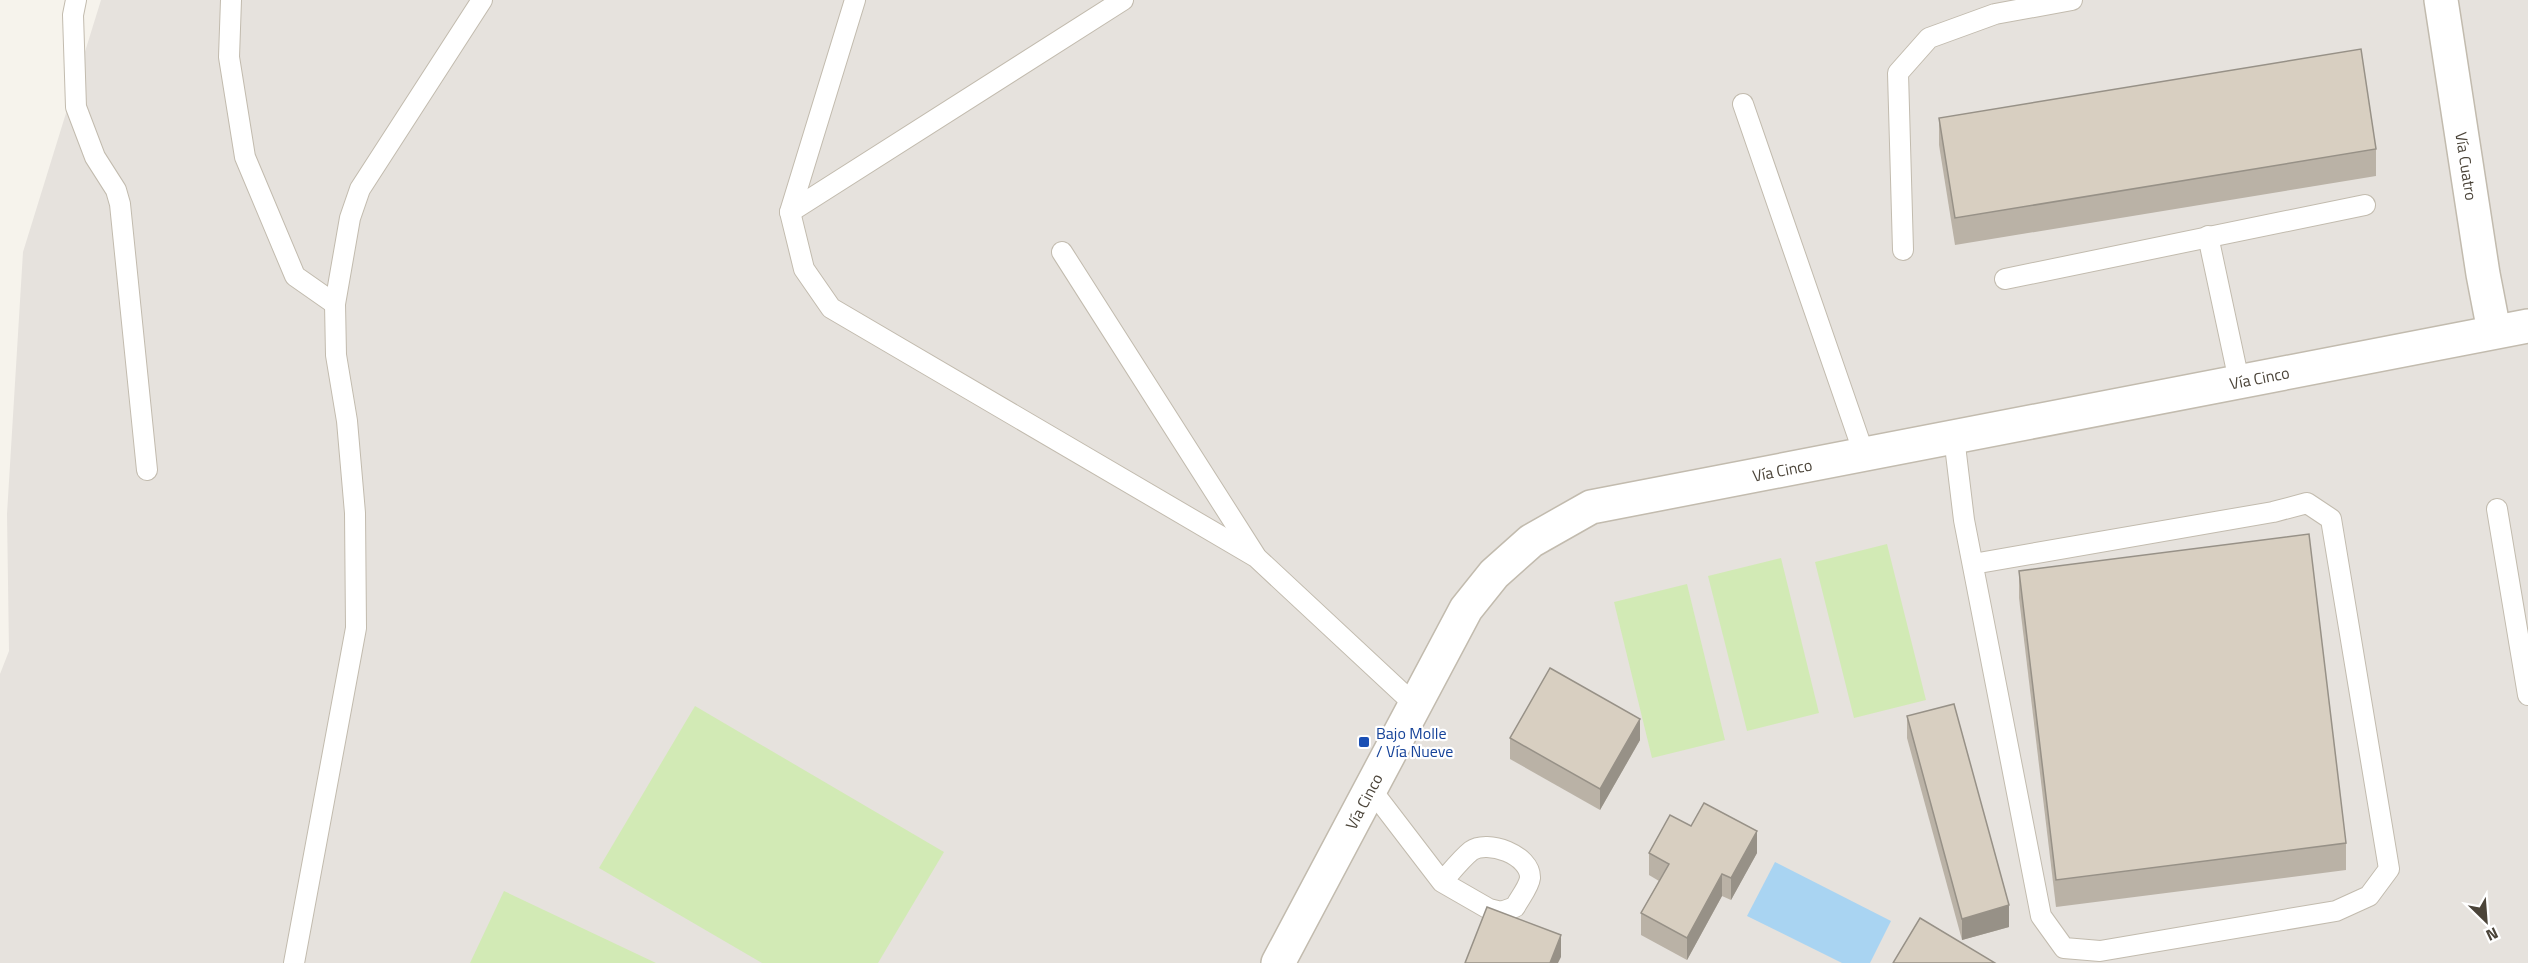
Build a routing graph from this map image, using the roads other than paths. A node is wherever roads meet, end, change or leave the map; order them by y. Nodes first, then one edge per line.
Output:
1 (76, 0) edge
2 (231, 0) edge
3 (482, 0) edge
4 (855, 0) edge
5 (1123, 0) edge
6 (2072, 0) edge
7 (2441, 0) edge
8 (1743, 104) dead end
9 (2365, 205) dead end
10 (790, 212) junction
11 (2208, 236) junction
12 (1903, 250) dead end
13 (1062, 252) dead end
14 (2005, 279) dead end
15 (335, 304) junction
16 (2528, 326) edge
17 (2494, 331) junction
18 (2240, 381) junction
19 (1954, 437) junction
20 (1864, 454) junction
21 (147, 470) dead end
22 (2497, 509) dead end
23 (1256, 557) junction
24 (1973, 564) junction
25 (2528, 695) edge
26 (1415, 705) junction
27 (1370, 788) junction
28 (1442, 882) dead end
29 (294, 963) edge
30 (1278, 963) edge

1 - 21 lane
2 - 15 lane
3 - 15 lane
4 - 10 lane
5 - 10 lane
6 - 12 lane
7 - 17 street, Vía Cuatro
8 - 20 lane
9 - 11 lane
10 - 23 lane
11 - 14 lane
11 - 18 lane
13 - 23 lane
15 - 29 lane
16 - 17 street, Vía Cinco
17 - 18 street, Vía Cinco
18 - 19 street, Vía Cinco
19 - 20 street, Vía Cinco
19 - 24 lane
20 - 26 street, Vía Cinco
22 - 25 lane
23 - 26 lane
24 - 24 lane
26 - 27 street, Vía Cinco
27 - 28 lane
27 - 30 street, Vía Cinco

